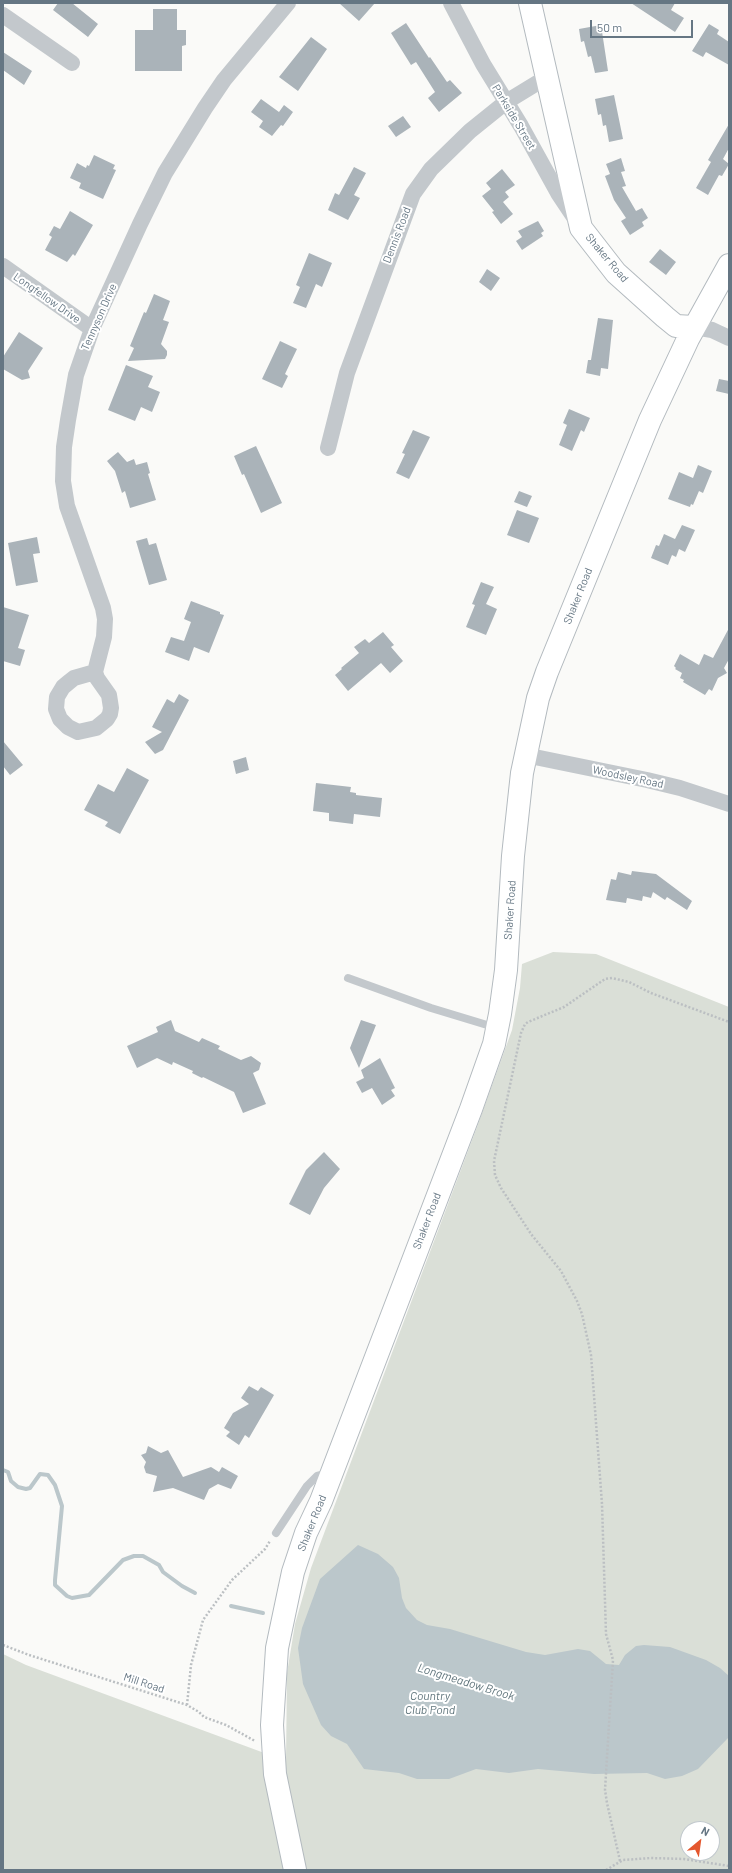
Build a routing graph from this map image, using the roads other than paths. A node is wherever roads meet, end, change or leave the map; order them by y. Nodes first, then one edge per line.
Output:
1 (288, 3) edge
2 (451, 3) edge
3 (530, 3) edge
4 (3, 15) edge
5 (72, 63) dead end
6 (547, 77) junction
7 (506, 102) junction
8 (582, 228) junction
9 (729, 265) edge
10 (3, 266) edge
11 (694, 327) junction
12 (92, 329) junction
13 (729, 338) edge
14 (328, 448) dead end
15 (95, 672) dead end
16 (525, 755) junction
17 (729, 804) edge
18 (348, 978) dead end
19 (498, 1028) junction
20 (331, 1473) junction
21 (276, 1533) road end
22 (295, 1870) edge

1 - 12 street, Tennyson Drive
2 - 7 street, Parkside Street
3 - 6 main road, Shaker Road
4 - 5 street
6 - 7 street, Dennis Road
6 - 8 main road, Shaker Road
7 - 8 street, Parkside Street
7 - 14 street, Dennis Road
8 - 11 main road, Shaker Road
9 - 11 main road
10 - 12 street, Longfellow Drive
11 - 13 street
11 - 16 main road, Shaker Road
12 - 15 street, Tennyson Drive
16 - 17 street, Woodsley Road
16 - 19 main road, Shaker Road
18 - 19 lane
19 - 20 main road, Shaker Road
20 - 21 lane
20 - 22 main road, Shaker Road

